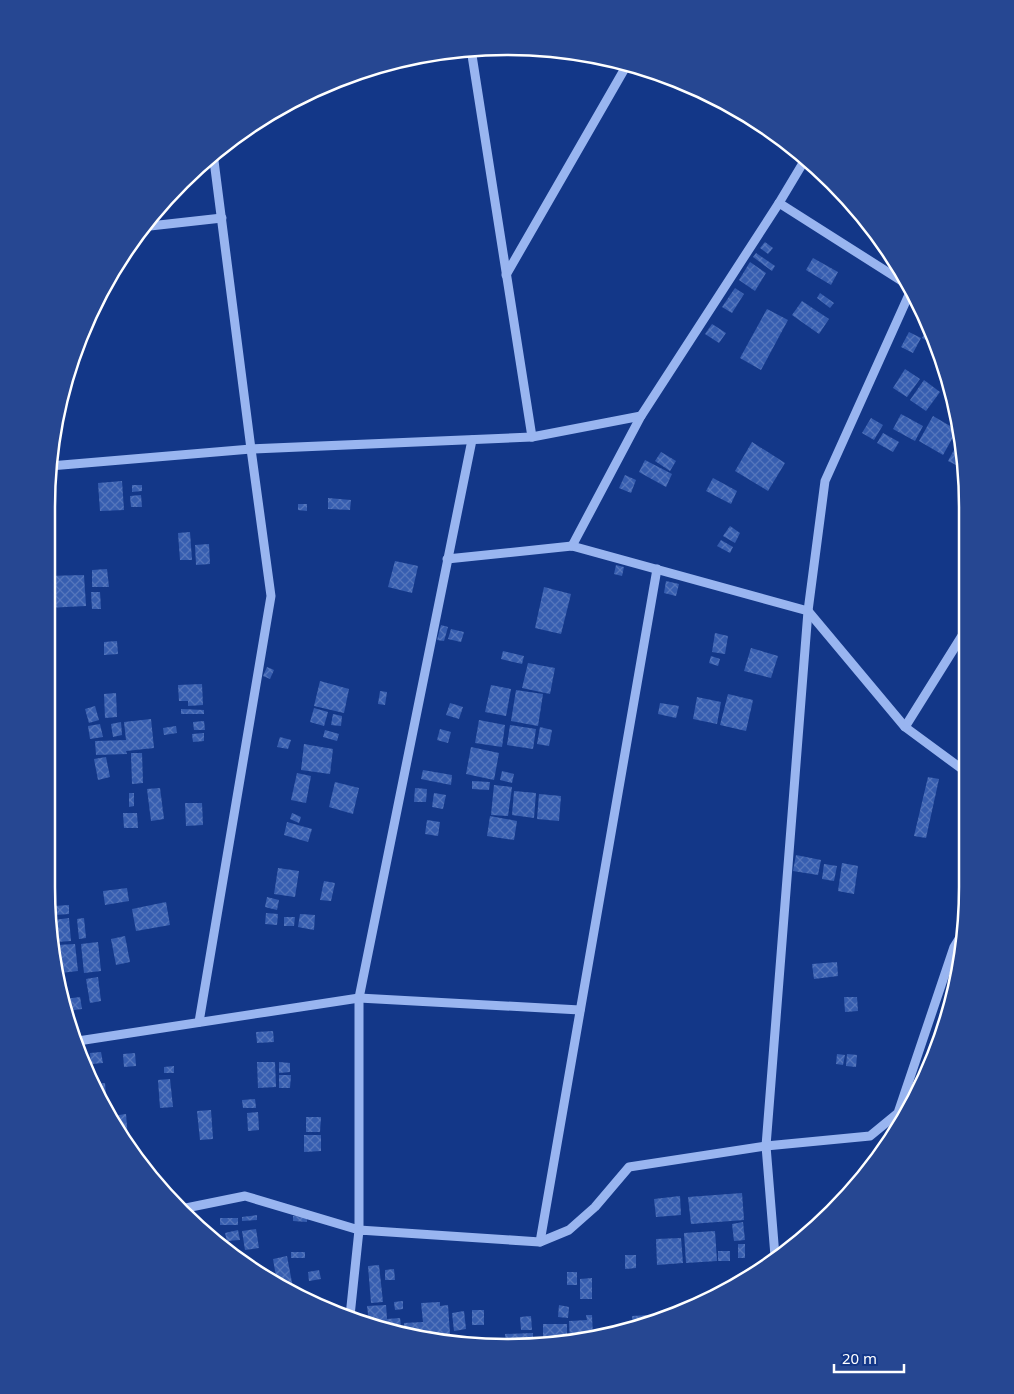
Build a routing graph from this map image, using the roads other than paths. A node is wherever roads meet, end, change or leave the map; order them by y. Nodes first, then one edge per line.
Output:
1 (472, 57) edge
2 (624, 70) edge
3 (215, 162) edge
4 (802, 165) edge
5 (779, 203) junction
6 (222, 218) junction
7 (153, 226) edge
8 (506, 275) junction
9 (896, 277) edge
10 (907, 298) edge
11 (640, 416) junction
12 (532, 437) junction
13 (472, 440) junction
14 (251, 449) junction
15 (57, 465) edge
16 (572, 546) junction
17 (447, 559) junction
18 (656, 569) junction
19 (808, 611) junction
20 (959, 640) edge
21 (905, 726) junction
22 (959, 767) edge
23 (955, 945) edge
24 (359, 998) junction
25 (580, 1010) junction
26 (198, 1022) junction
27 (82, 1040) edge
28 (898, 1113) edge
29 (898, 1113) edge
30 (766, 1146) junction
31 (187, 1207) edge
32 (359, 1230) junction
33 (540, 1242) junction
34 (775, 1251) edge
35 (351, 1311) edge

1 - 8 street
2 - 8 street
3 - 6 street
4 - 5 street
5 - 9 street
5 - 11 street
6 - 7 street
6 - 14 street
8 - 12 street
10 - 19 street
11 - 12 street
11 - 16 street
12 - 13 street
13 - 14 street
13 - 17 street
14 - 15 street
14 - 26 street
16 - 17 street
16 - 18 street
17 - 24 street
18 - 19 street
18 - 25 street
19 - 21 street
19 - 30 street
20 - 21 street
21 - 22 street
23 - 29 street
24 - 25 street
24 - 26 street
24 - 32 street
25 - 33 street
26 - 27 street
28 - 30 street
30 - 33 street
30 - 34 street
31 - 32 street
32 - 33 street
32 - 35 street

